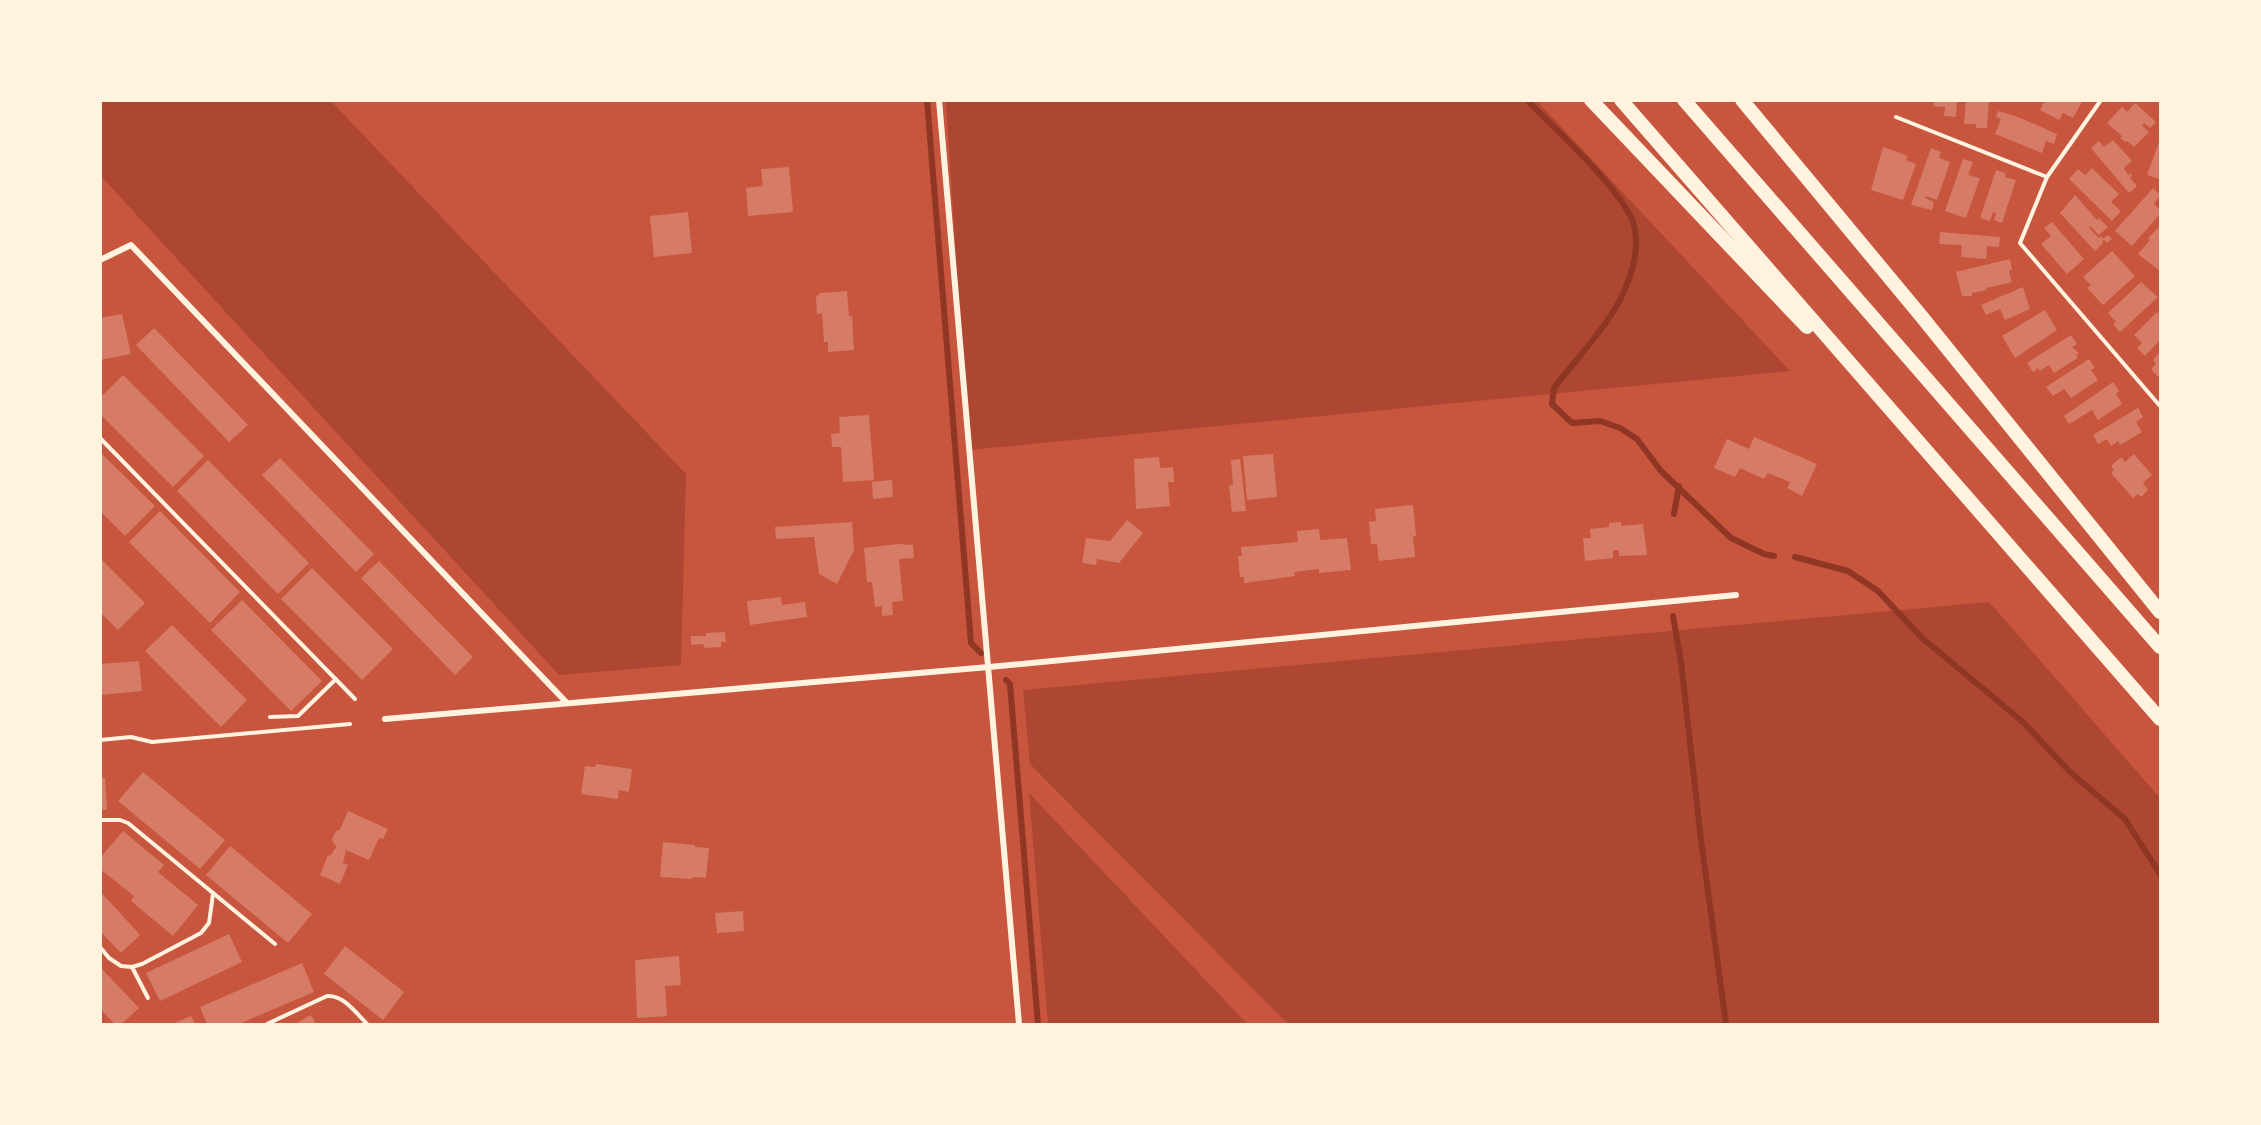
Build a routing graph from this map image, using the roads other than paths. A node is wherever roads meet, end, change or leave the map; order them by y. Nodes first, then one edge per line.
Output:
1 (939, 100) edge
2 (1591, 100) edge
3 (1622, 100) edge
4 (1684, 100) edge
5 (1742, 100) edge
6 (2101, 100) edge
7 (1896, 117) dead end
8 (2047, 177) junction
9 (100, 260) edge
10 (2160, 406) edge
11 (1925, 449) junction
12 (1736, 595) dead end
13 (2160, 612) edge
14 (2160, 647) edge
15 (989, 667) junction
16 (566, 702) junction
17 (385, 719) dead end
18 (2160, 719) edge
19 (100, 820) edge
20 (213, 893) junction
21 (275, 944) dead end
22 (100, 947) edge
23 (132, 967) junction
24 (148, 999) dead end
25 (267, 1024) edge
26 (368, 1024) edge
27 (1019, 1024) edge

1 - 15 street
2 - 11 highway
3 - 11 highway
4 - 14 highway
5 - 13 highway
6 - 8 lane
7 - 8 lane
8 - 10 lane
9 - 16 street
11 - 18 highway
12 - 15 street
15 - 16 street
15 - 27 street
16 - 17 street
19 - 20 lane
20 - 21 lane
20 - 23 lane
22 - 23 lane
23 - 24 lane
25 - 26 lane

